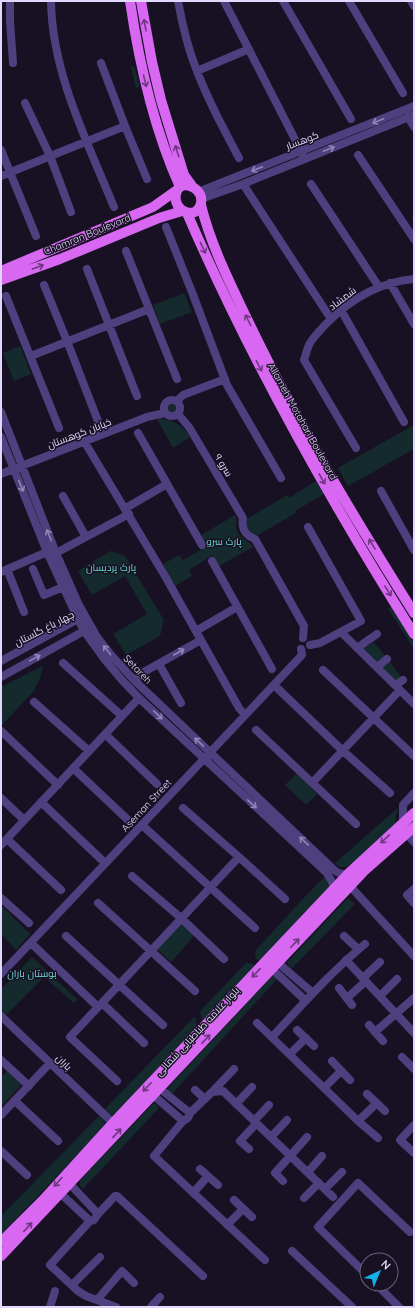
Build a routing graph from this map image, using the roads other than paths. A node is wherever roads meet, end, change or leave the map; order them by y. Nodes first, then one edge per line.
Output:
1 (10, 1) edge
2 (51, 1) edge
3 (130, 1) edge
4 (141, 1) edge
5 (178, 1) edge
6 (224, 1) edge
7 (284, 1) edge
8 (349, 1) edge
9 (412, 1) edge
10 (414, 6) edge
11 (249, 49) junction
12 (100, 62) dead end
13 (13, 64) dead end
14 (197, 71) junction
15 (403, 93) dead end
16 (25, 103) dead end
17 (414, 106) edge
18 (411, 116) edge
19 (351, 119) dead end
20 (125, 126) junction
21 (414, 127) edge
22 (87, 141) junction
23 (1, 150) edge
24 (303, 154) junction
25 (358, 155) dead end
26 (50, 156) junction
27 (239, 158) dead end
28 (11, 172) junction
29 (1, 176) edge
30 (147, 180) dead end
31 (243, 184) junction
32 (311, 184) dead end
33 (178, 188) junction
34 (198, 196) junction
35 (114, 207) dead end
36 (153, 207) junction
37 (71, 212) dead end
38 (185, 212) junction
39 (159, 218) junction
40 (166, 227) dead end
41 (36, 236) dead end
42 (414, 239) edge
43 (126, 251) dead end
44 (87, 269) dead end
45 (1, 272) edge
46 (414, 279) edge
47 (390, 283) junction
48 (44, 285) dead end
49 (379, 287) junction
50 (6, 296) dead end
51 (149, 309) junction
52 (341, 310) junction
53 (331, 319) junction
54 (414, 324) edge
55 (109, 325) junction
56 (68, 342) junction
57 (31, 356) junction
58 (177, 379) dead end
59 (224, 379) junction
60 (137, 396) dead end
61 (177, 401) junction
62 (1, 412) edge
63 (165, 413) junction
64 (178, 414) junction
65 (404, 422) dead end
66 (59, 428) dead end
67 (138, 433) dead end
68 (103, 434) junction
69 (1, 437) edge
70 (84, 441) junction
71 (356, 448) dead end
72 (18, 468) junction
73 (1, 474) edge
74 (281, 478) dead end
75 (167, 484) junction
76 (381, 491) dead end
77 (63, 496) dead end
78 (127, 511) junction
79 (308, 527) dead end
80 (86, 537) junction
81 (202, 545) dead end
82 (414, 550) edge
83 (47, 552) junction
84 (56, 553) junction
85 (212, 561) dead end
86 (33, 569) dead end
87 (3, 571) edge
88 (63, 587) junction
89 (237, 607) junction
90 (24, 612) dead end
91 (414, 613) edge
92 (78, 619) junction
93 (88, 621) junction
94 (196, 630) junction
95 (84, 631) junction
96 (341, 632) junction
97 (377, 634) dead end
98 (414, 634) edge
99 (303, 638) junction
100 (201, 640) junction
101 (310, 645) junction
102 (357, 648) junction
103 (301, 649) junction
104 (387, 659) dead end
105 (1, 662) edge
106 (63, 662) dead end
107 (158, 664) junction
108 (377, 667) junction
109 (272, 669) dead end
110 (323, 670) dead end
111 (1, 677) edge
112 (403, 680) dead end
113 (135, 681) junction
114 (274, 685) junction
115 (398, 687) junction
116 (139, 698) junction
117 (34, 702) dead end
118 (181, 703) dead end
119 (414, 704) edge
120 (245, 715) junction
121 (122, 716) junction
122 (373, 718) junction
123 (256, 730) dead end
124 (1, 731) edge
125 (105, 734) junction
126 (342, 750) junction
127 (89, 751) junction
128 (210, 752) junction
129 (414, 756) edge
130 (204, 759) junction
131 (73, 768) junction
132 (312, 783) junction
133 (157, 784) dead end
134 (58, 785) junction
135 (390, 793) dead end
136 (414, 793) edge
137 (1, 798) edge
138 (41, 802) junction
139 (183, 808) dead end
140 (414, 813) edge
141 (24, 820) junction
142 (128, 820) dead end
143 (404, 822) junction
144 (356, 824) dead end
145 (142, 825) junction
146 (410, 830) edge
147 (4, 842) edge
148 (414, 842) edge
149 (239, 857) junction
150 (105, 863) junction
151 (329, 871) junction
152 (349, 873) junction
153 (132, 876) dead end
154 (350, 886) junction
155 (211, 888) junction
156 (414, 889) edge
157 (61, 890) dead end
158 (331, 892) junction
159 (1, 898) edge
160 (285, 899) dead end
161 (98, 903) dead end
162 (414, 904) edge
163 (181, 918) junction
164 (29, 923) dead end
165 (255, 928) dead end
166 (66, 936) dead end
167 (344, 936) dead end
168 (30, 943) junction
169 (365, 944) dead end
170 (358, 949) junction
171 (151, 950) junction
172 (414, 956) edge
173 (224, 959) dead end
174 (346, 960) junction
175 (380, 962) dead end
176 (272, 964) junction
177 (1, 974) edge
178 (364, 979) junction
179 (397, 979) dead end
180 (119, 984) junction
181 (338, 988) dead end
182 (195, 991) dead end
183 (312, 993) junction
184 (380, 996) junction
185 (346, 998) junction
186 (414, 998) edge
187 (306, 1001) junction
188 (100, 1005) junction
189 (352, 1005) dead end
190 (396, 1014) junction
191 (1, 1016) edge
192 (257, 1023) dead end
193 (163, 1025) dead end
194 (369, 1025) dead end
195 (297, 1030) dead end
196 (375, 1032) junction
197 (414, 1032) edge
198 (272, 1037) junction
199 (306, 1038) junction
200 (383, 1041) dead end
201 (144, 1043) dead end
202 (314, 1046) dead end
203 (290, 1054) junction
204 (402, 1057) dead end
205 (1, 1060) edge
206 (332, 1061) dead end
207 (50, 1063) junction
208 (413, 1065) edge
209 (234, 1068) dead end
210 (341, 1071) junction
211 (350, 1080) dead end
212 (117, 1082) dead end
213 (29, 1086) junction
214 (252, 1087) dead end
215 (324, 1088) junction
216 (195, 1090) dead end
217 (156, 1092) junction
218 (212, 1092) junction
219 (367, 1094) dead end
220 (205, 1099) junction
221 (15, 1100) junction
222 (377, 1103) junction
223 (236, 1104) junction
224 (269, 1105) dead end
225 (385, 1111) dead end
226 (190, 1113) junction
227 (1, 1116) edge
228 (287, 1120) dead end
229 (183, 1121) junction
230 (255, 1122) junction
231 (358, 1122) junction
232 (113, 1123) junction
233 (414, 1125) edge
234 (271, 1137) junction
235 (307, 1137) dead end
236 (378, 1138) dead end
237 (58, 1141) dead end
238 (249, 1149) dead end
239 (1, 1151) edge
240 (414, 1153) edge
241 (290, 1155) junction
242 (322, 1156) dead end
243 (200, 1169) dead end
244 (308, 1172) junction
245 (342, 1172) dead end
246 (27, 1175) dead end
247 (208, 1176) junction
248 (283, 1181) dead end
249 (69, 1183) junction
250 (319, 1183) junction
251 (218, 1185) dead end
252 (325, 1189) junction
253 (60, 1193) junction
254 (193, 1193) junction
255 (333, 1197) dead end
256 (304, 1198) dead end
257 (234, 1200) dead end
258 (244, 1209) junction
259 (98, 1214) junction
260 (252, 1216) dead end
261 (90, 1221) junction
262 (227, 1225) junction
263 (410, 1232) dead end
264 (1, 1242) edge
265 (292, 1251) dead end
266 (1, 1256) edge
267 (100, 1257) dead end
268 (265, 1260) dead end
269 (359, 1267) edge
270 (203, 1276) dead end
271 (134, 1283) dead end
272 (72, 1286) junction
273 (55, 1291) dead end
274 (384, 1292) edge
275 (160, 1297) dead end
276 (97, 1300) junction
277 (50, 1307) edge
278 (116, 1307) edge
279 (151, 1307) edge
280 (352, 1307) edge
281 (399, 1307) edge

1 - 13 street
2 - 22 street
3 -> 33 main road
34 -> 4 main road, Allameh Motahari Boulevard
5 - 14 street
6 - 11 street
7 - 19 street
8 - 15 street
9 - 10 street
11 - 14 street
11 - 24 street
12 - 20 street
14 - 27 street
16 - 26 street
17 -> 24 street, کوهسار
18 - 21 street
24 -> 18 street, کوهسار
20 - 22 street
20 - 30 street
22 - 26 street
22 - 35 street
23 - 28 street
24 - 31 street, کوهسار
24 -> 34 street, کوهسار
25 - 42 street
26 - 28 street
26 - 37 street
28 - 29 street
28 - 41 street
31 - 34 street, کوهسار
31 - 53 street
32 - 49 street
33 - 34 main road
33 - 36 main road, Chamran Boulevard
33 - 38 main road
34 - 38 main road
91 -> 34 main road, Allameh Motahari Boulevard
36 - 39 main road
36 - 45 main road, Chamran Boulevard
38 - 39 main road, Chamran Boulevard
38 -> 98 main road, Allameh Motahari Boulevard
45 -> 39 main road, Chamran Boulevard
40 - 59 street
43 - 51 street
44 - 55 street
46 - 47 street, شمشاد
47 - 49 street, شمشاد
47 - 54 street
48 - 56 street
49 - 52 street, شمشاد
50 - 57 street
51 - 55 street
51 - 58 street
52 - 53 street, شمشاد
52 - 65 street
53 - 71 street, شمشاد
55 - 56 street
55 - 60 street
56 - 57 street
56 - 68 street
57 - 66 street
59 - 61 street
59 - 74 street
61 - 63 street
61 - 64 street
62 - 72 street, Setareh
63 - 64 street
63 - 68 street, خیابان کوهستان
64 - 99 street, سرو ۹
67 - 75 street
68 - 70 street, خیابان کوهستان
69 - 72 street, Setareh
70 - 72 street, خیابان کوهستان
70 - 78 street
72 - 73 street, خیابان کوهستان
72 -> 83 street, Setareh
84 -> 72 street, Setareh
75 - 78 street
75 - 81 street
76 - 82 street
77 - 80 street
78 - 80 street
78 - 94 street
79 - 96 street
80 - 84 street
83 - 87 street
83 - 88 street, Setareh
84 - 93 street, Setareh
85 - 89 street
86 - 88 street
87 - 90 street
88 - 92 street, Setareh
89 - 94 street
89 - 109 street
92 - 93 street, چهار باغ گلستان
92 - 95 street, Setareh
92 - 105 street, چهار باغ گلستان
93 - 95 street, چهار باغ گلستان
113 -> 93 street, Setareh
94 - 100 street
111 -> 95 street, چهار باغ گلستان
95 - 116 street, Setareh
96 - 101 street
96 - 102 street
97 - 102 street
99 - 101 street
99 - 103 street
107 -> 100 street
100 - 120 street
101 - 103 street
102 - 108 street
103 - 114 street, Aseman Street
104 - 108 street
106 - 121 street
107 - 113 street
107 - 118 street
108 - 115 street
110 - 122 street
112 - 115 street
128 -> 113 street, Setareh
114 - 120 street, Aseman Street
114 - 126 street
115 - 119 street
115 - 122 street
116 - 121 street
116 -> 130 street, Setareh
117 - 127 street
120 - 128 street, Aseman Street
121 - 125 street
122 - 126 street
122 - 129 street
123 - 132 street
124 - 134 street
125 - 127 street
125 - 133 street
126 - 132 street
126 - 135 street
127 - 131 street
128 - 130 street, Aseman Street
151 -> 128 street, Setareh
130 - 145 street, Aseman Street
130 -> 151 street, Setareh
131 - 134 street
131 - 142 street
132 - 144 street
134 - 138 street
136 - 143 street
137 - 141 street
138 - 141 street
138 - 150 street
139 - 149 street
140 - 143 main road, بلوار علامه طباطبایی شمالی
141 - 147 street
143 -> 152 main road, بلوار علامه طباطبایی شمالی
145 - 150 street, Aseman Street
145 - 155 street
146 - 148 street
146 - 154 main road, بلوار علامه طباطبایی شمالی
147 - 157 street
149 - 155 street
149 - 160 street
150 - 168 street, Aseman Street
151 - 152 street, Setareh
151 - 158 street
152 - 158 main road, بلوار علامه طباطبایی شمالی
153 - 163 street
154 - 172 street
176 -> 154 main road, بلوار علامه طباطبایی شمالی
155 - 163 street
155 - 165 street
156 - 162 street
158 - 176 main road, بلوار علامه طباطبایی شمالی
159 - 164 street
161 - 171 street
163 - 171 street
163 - 173 street
166 - 180 street
167 - 170 street
168 - 177 street, Aseman Street
168 - 188 street
169 - 170 street
170 - 174 street
171 - 180 street
171 - 182 street
174 - 178 street
174 - 183 street
175 - 178 street
176 - 183 street
176 - 187 street
217 -> 176 main road, بلوار علامه طباطبایی شمالی
176 -> 232 main road, بلوار علامه طباطبایی شمالی
178 - 184 street
178 - 185 street
179 - 184 street
180 - 188 street
180 - 193 street
181 - 185 street
183 - 187 street
184 - 190 street
185 - 189 street
186 - 190 street
187 - 198 street
188 - 201 street
188 - 212 street
190 - 196 street
190 - 197 street
191 - 207 street, باران
192 - 198 street
194 - 196 street
195 - 199 street
196 - 200 street
198 - 203 street
199 - 202 street
199 - 203 street
203 - 215 street
204 - 208 street
205 - 213 street
206 - 210 street
207 - 213 street
207 - 232 street, باران
209 - 218 street
210 - 211 street
210 - 215 street
213 - 221 street
214 - 223 street
215 - 231 street
216 - 220 street
217 - 226 street
217 - 229 street
249 -> 217 main road, بلوار علامه طباطبایی شمالی
218 - 220 street
218 - 223 street
219 - 222 street
220 - 226 street
221 - 227 street
221 - 237 street
222 - 225 street
222 - 231 street
223 - 230 street
224 - 230 street
226 - 229 street
228 - 234 street
229 - 254 street
230 - 234 street
230 - 238 street
231 - 236 street
232 -> 264 main road, بلوار علامه طباطبایی شمالی
233 - 240 street
234 - 241 street
235 - 241 street
239 - 246 street
241 - 244 street
241 - 248 street
242 - 244 street
243 - 247 street
244 - 250 street
245 - 252 street
247 - 251 street
247 - 254 street
249 - 253 main road, بلوار علامه طباطبایی شمالی
249 - 259 street
250 - 252 street
250 - 256 street
252 - 255 street
253 - 261 street
266 -> 253 main road, بلوار علامه طباطبایی شمالی
254 - 262 street
257 - 258 street
258 - 260 street
258 - 262 street
259 - 261 street
259 - 270 street
261 - 272 street
262 - 268 street
263 - 269 street
265 - 280 street
267 - 272 street
271 - 276 street
272 - 276 street
273 - 277 street
274 - 281 street
275 - 279 street
276 - 278 street

